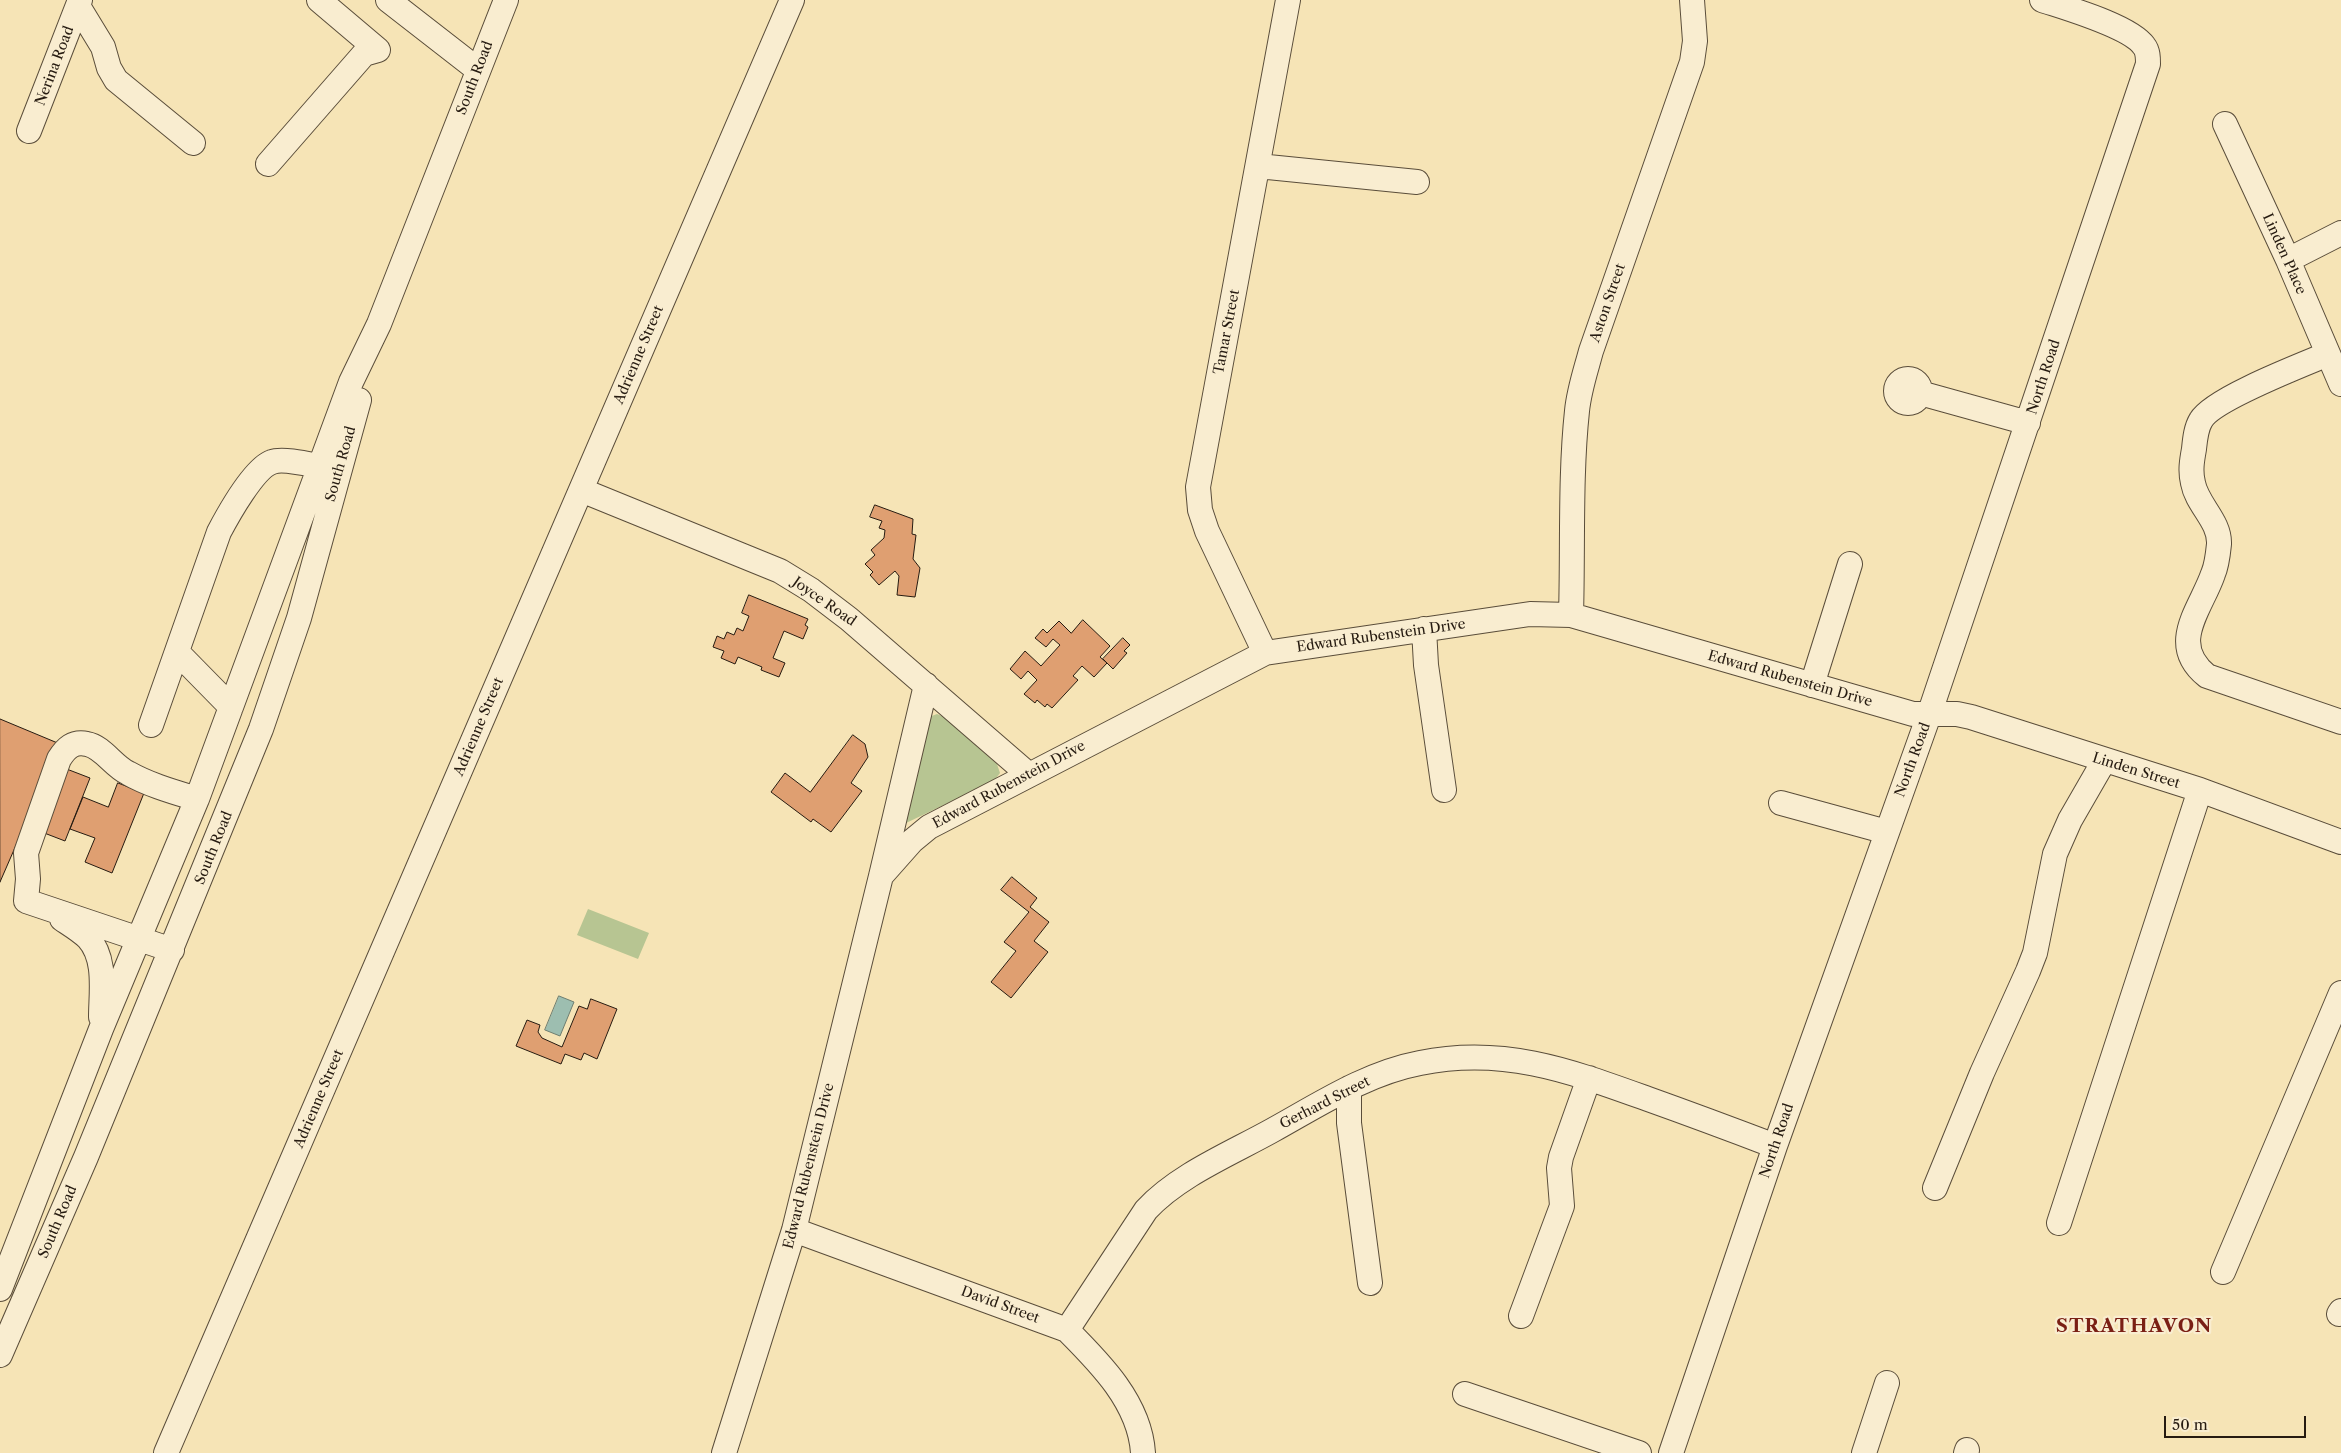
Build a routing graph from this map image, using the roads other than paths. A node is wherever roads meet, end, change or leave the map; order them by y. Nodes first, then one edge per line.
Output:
1 (319, 0) edge
2 (388, 0) edge
3 (506, 0) edge
4 (792, 0) edge
5 (1288, 0) edge
6 (1692, 0) edge
7 (2042, 0) edge
8 (79, 3) edge
9 (2075, 5) edge
10 (478, 70) junction
11 (2225, 124) dead end
12 (29, 131) dead end
13 (193, 143) dead end
14 (268, 164) dead end
15 (1258, 166) junction
16 (1417, 182) dead end
17 (2341, 233) edge
18 (2288, 260) junction
19 (379, 324) junction
20 (2328, 354) junction
21 (2341, 384) edge
22 (1920, 393) dead end
23 (2028, 423) junction
24 (318, 466) junction
25 (581, 490) junction
26 (1850, 564) dead end
27 (1571, 615) junction
28 (1424, 629) junction
29 (177, 652) junction
30 (1265, 653) junction
31 (926, 685) junction
32 (1812, 685) junction
33 (231, 707) junction
34 (1929, 715) junction
35 (2341, 722) edge
36 (151, 725) dead end
37 (2104, 761) junction
38 (1028, 774) junction
39 (1444, 790) dead end
40 (2200, 790) junction
41 (197, 799) junction
42 (1781, 803) dead end
43 (1888, 832) junction
44 (2341, 842) edge
45 (882, 876) junction
46 (45, 906) junction
47 (139, 939) junction
48 (172, 950) junction
49 (2341, 993) edge
50 (101, 1029) junction
51 (1589, 1078) junction
52 (1348, 1088) junction
53 (1776, 1146) junction
54 (1935, 1188) dead end
55 (2059, 1223) dead end
56 (794, 1230) junction
57 (8, 1244) edge
58 (2223, 1272) dead end
59 (1370, 1283) dead end
60 (0, 1289) edge
61 (1521, 1316) dead end
62 (1067, 1330) junction
63 (0, 1355) edge
64 (1887, 1383) dead end
65 (1465, 1394) dead end
66 (166, 1453) edge
67 (724, 1453) edge
68 (1143, 1453) edge
69 (1639, 1453) edge
70 (1671, 1453) edge
71 (1864, 1453) edge

1 - 14 street
2 - 10 street
3 - 10 street, South Road
4 - 25 street, Adrienne Street
5 - 15 street, Tamar Street
6 - 27 street, Aston Street
7 - 9 street
8 - 12 street, Nerina Road
8 - 13 street
9 - 23 street, North Road
10 - 19 street, South Road
11 - 18 street, Linden Place
15 - 16 street
15 - 30 street, Tamar Street
17 - 18 street
18 - 20 street, Linden Place
19 - 24 street, South Road
19 - 48 street, South Road
20 - 21 street, Linden Place
20 - 35 street
22 - 23 street
23 - 34 street, North Road
24 - 29 street
24 - 33 street, South Road
25 - 31 street, Joyce Road
25 - 66 street, Adrienne Street
26 - 32 street
27 - 28 street, Edward Rubenstein Drive
27 - 32 street, Edward Rubenstein Drive
28 - 30 street, Edward Rubenstein Drive
28 - 39 street
29 - 33 street
29 - 36 street
30 - 38 street, Edward Rubenstein Drive
31 - 38 street, Joyce Road
31 - 45 street, Edward Rubenstein Drive
32 - 34 street, Edward Rubenstein Drive
33 - 41 street, South Road
34 - 37 street, Linden Street
34 - 43 street, North Road
37 - 40 street, Linden Street
37 - 54 street
38 - 45 street, Edward Rubenstein Drive
40 - 44 street, Linden Street
40 - 55 street
41 - 46 street
41 - 47 street, South Road
42 - 43 street
43 - 53 street, North Road
45 - 56 street, Edward Rubenstein Drive
46 - 47 street
46 - 50 street
47 - 48 street
47 - 50 street, South Road
48 - 63 street, South Road
49 - 58 street
50 - 57 street, South Road
51 - 52 street, Gerhard Street
51 - 53 street, Gerhard Street
51 - 61 street
52 - 59 street
52 - 62 street, Gerhard Street
53 - 70 street, North Road
56 - 62 street, David Street
56 - 67 street, Edward Rubenstein Drive
57 - 60 street, South Road
62 - 68 street, David Street
64 - 71 street
65 - 69 street

